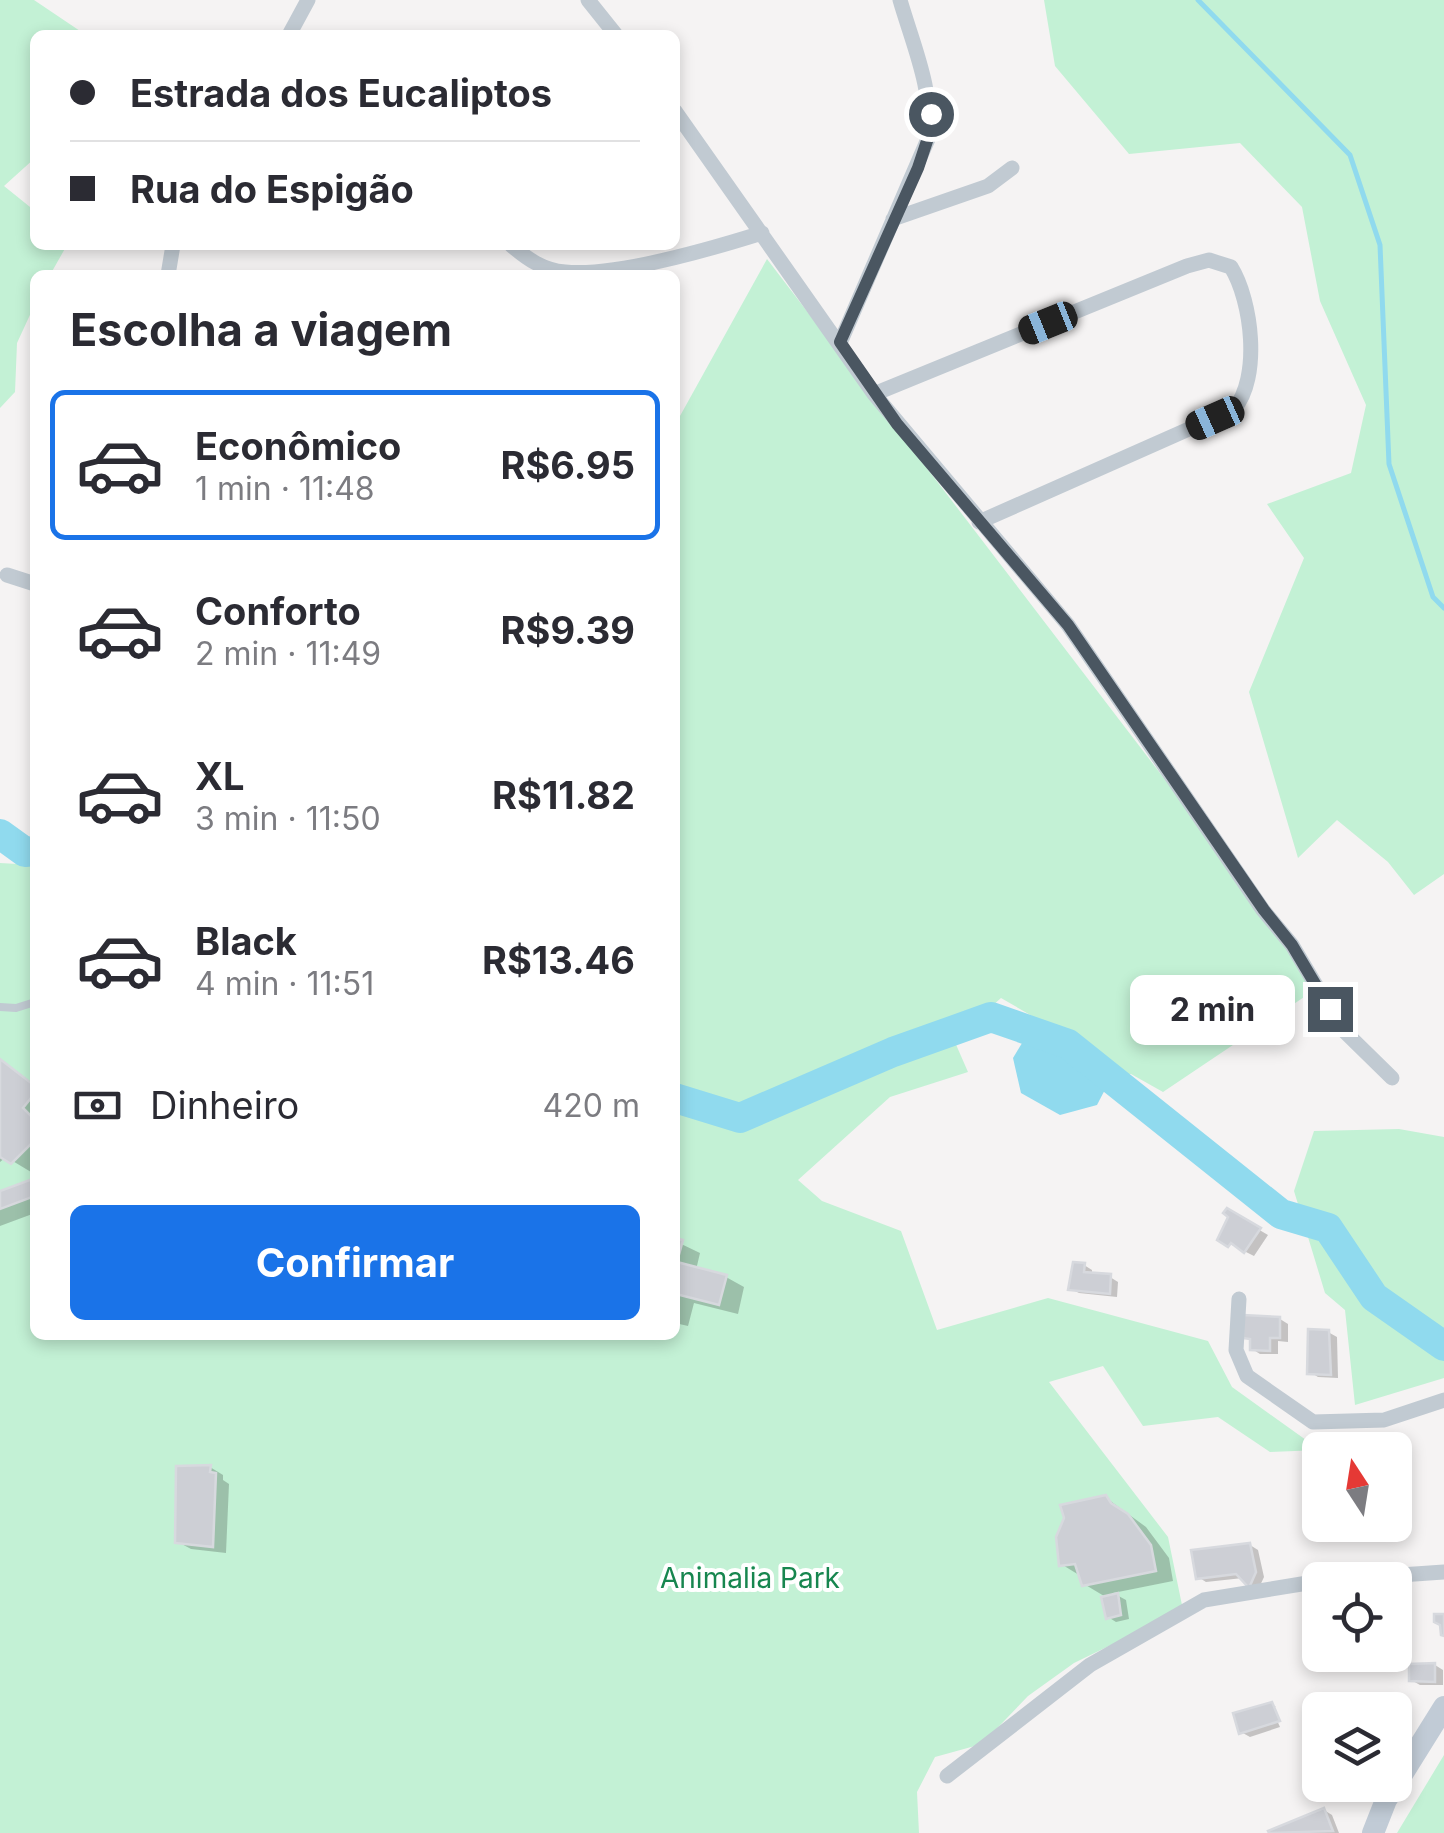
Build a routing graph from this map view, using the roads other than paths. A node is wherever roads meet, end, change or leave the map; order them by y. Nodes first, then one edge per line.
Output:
1 (308, 0) edge
2 (588, 0) edge
3 (900, 0) edge
4 (292, 30) edge
5 (612, 30) edge
6 (680, 118) edge
7 (1012, 168) dead end
8 (893, 218) junction
9 (762, 234) junction
10 (517, 250) edge
11 (557, 270) edge
12 (592, 270) edge
13 (840, 342) junction
14 (874, 394) junction
15 (979, 522) junction
16 (7, 576) dead end
17 (30, 583) edge
18 (30, 1004) edge
19 (0, 1007) edge
20 (1392, 1078) dead end
21 (1238, 1299) dead end
22 (1444, 1400) edge
23 (1444, 1572) edge
24 (1412, 1574) edge
25 (1302, 1584) edge
26 (1444, 1707) edge
27 (947, 1776) dead end
28 (1373, 1833) edge

1 - 4 street
2 - 5 street
3 - 8 street
6 - 9 street
7 - 8 street
8 - 13 street
9 - 12 street
9 - 13 street
10 - 11 street
13 - 14 street
14 - 15 street
14 - 15 street
15 - 20 street
16 - 17 street
18 - 19 lane
21 - 22 street
23 - 24 street
25 - 27 street
26 - 28 street

